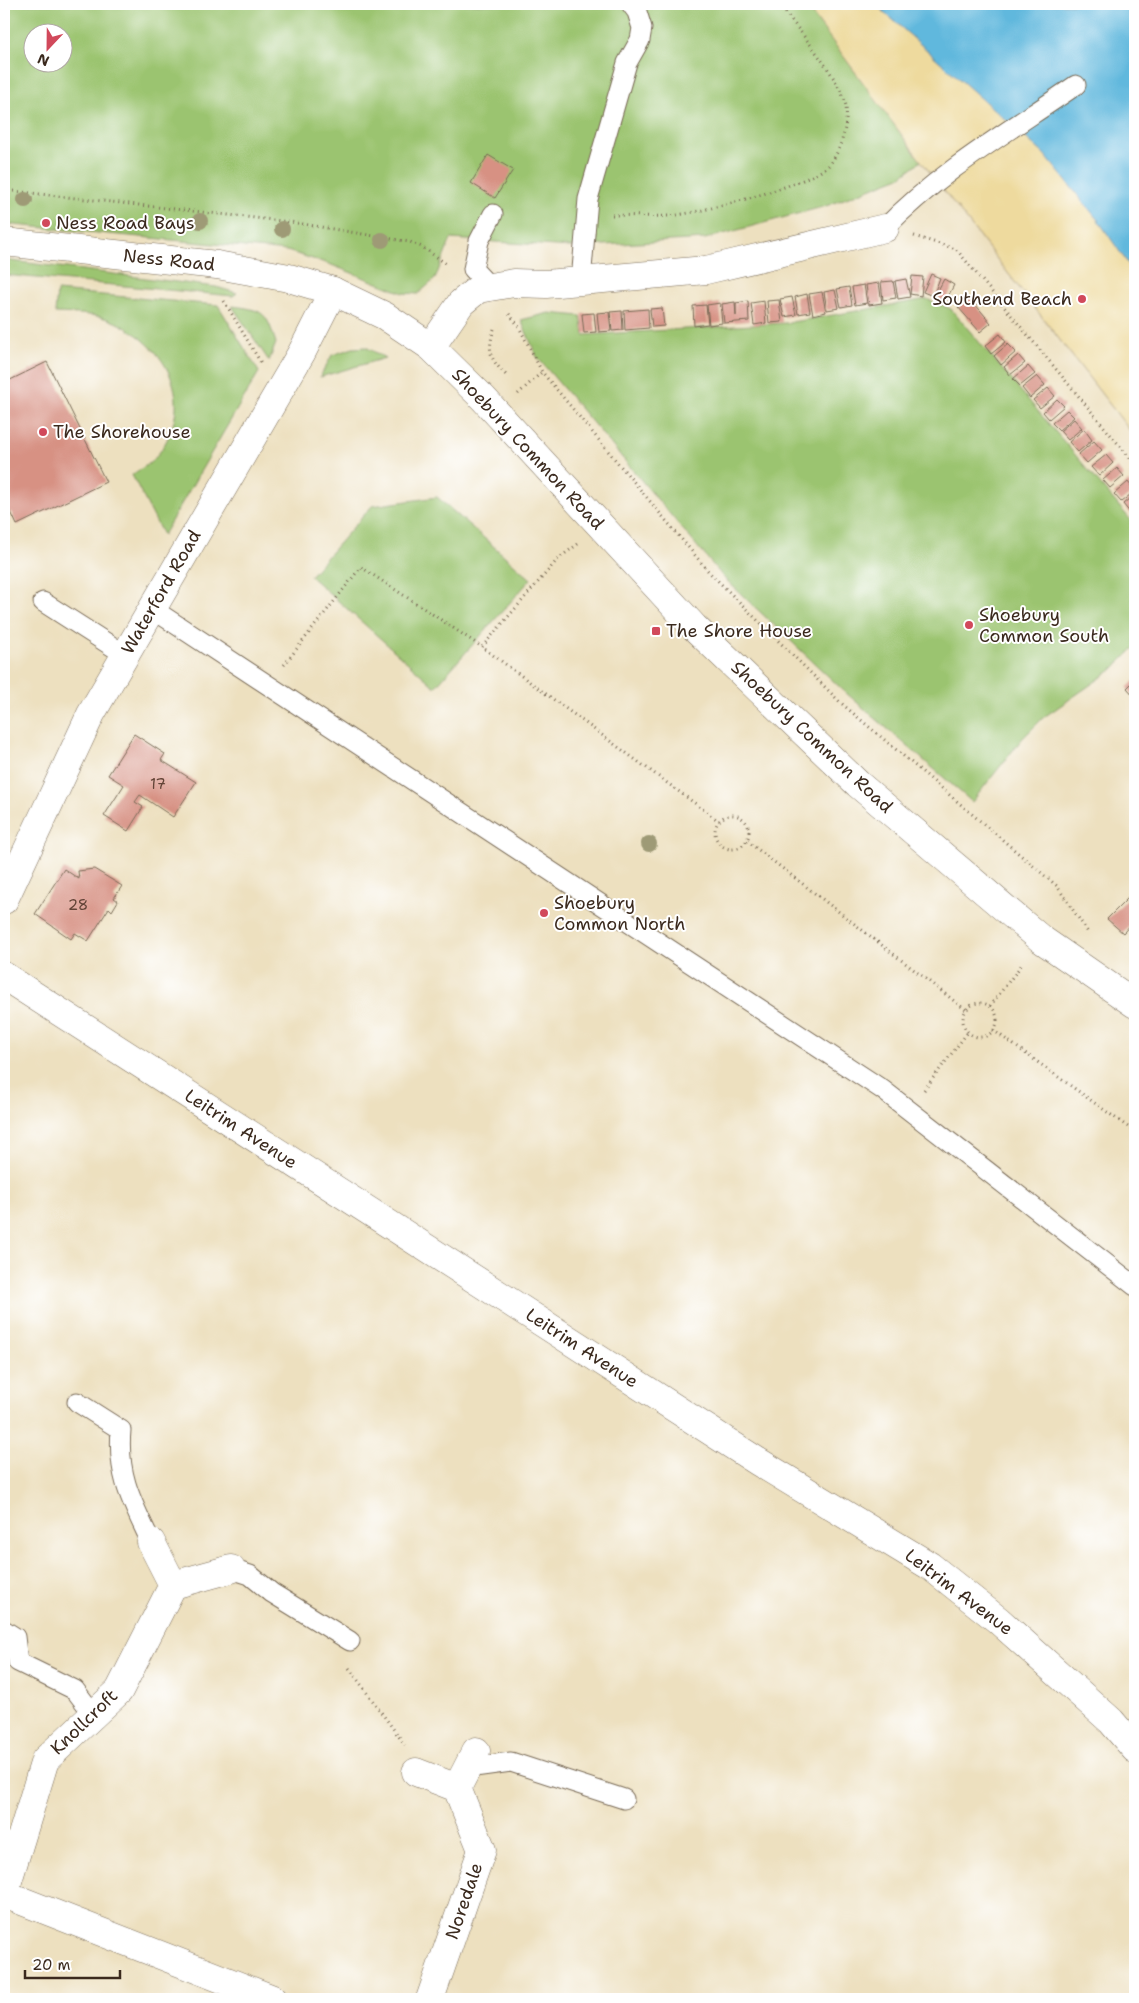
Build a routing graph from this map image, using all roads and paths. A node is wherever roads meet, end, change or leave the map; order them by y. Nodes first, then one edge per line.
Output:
1 (631, 4) edge
2 (779, 4) edge
3 (1076, 85) dead end
4 (4, 190) edge
5 (492, 214) dead end
6 (586, 215) junction
7 (886, 228) junction
8 (4, 242) edge
9 (581, 280) junction
10 (484, 288) junction
11 (332, 291) junction
12 (224, 300) dead end
13 (494, 329) dead end
14 (431, 348) junction
15 (262, 364) dead end
16 (506, 375) dead end
17 (1135, 464) edge
18 (601, 526) junction
19 (43, 602) dead end
20 (151, 608) junction
21 (482, 647) junction
22 (124, 654) junction
23 (269, 685) junction
24 (719, 820) junction
25 (746, 841) junction
26 (4, 900) edge
27 (1092, 937) dead end
28 (1041, 939) junction
29 (4, 976) edge
30 (1135, 1004) edge
31 (990, 1006) junction
32 (966, 1010) junction
33 (993, 1030) junction
34 (968, 1032) junction
35 (908, 1110) junction
36 (1135, 1132) edge
37 (1135, 1286) edge
38 (77, 1402) dead end
39 (151, 1542) joint
40 (231, 1570) joint
41 (173, 1585) junction
42 (4, 1630) edge
43 (350, 1641) dead end
44 (345, 1665) dead end
45 (94, 1715) junction
46 (1135, 1749) edge
47 (467, 1769) junction
48 (416, 1772) joint
49 (624, 1799) dead end
50 (4, 1894) edge
51 (274, 1999) edge
52 (430, 1999) edge

1 - 6 lane
2 - 6 path
3 - 7 lane
4 - 10 path
5 - 10 lane
6 - 9 lane
7 - 9 street
7 - 17 path
8 - 11 street, Ness Road
9 - 10 street
10 - 14 street
10 - 27 path
11 - 14 street, Shoebury Common Road
11 - 20 street, Waterford Road
12 - 15 path
13 - 16 path
14 - 18 street, Shoebury Common Road
18 - 21 path
18 - 28 street, Shoebury Common Road
19 - 22 lane
20 - 22 street, Waterford Road
20 - 23 lane
21 - 23 path
21 - 24 path
22 - 26 street, Waterford Road
23 - 35 lane
24 - 25 path
24 - 25 path
25 - 32 path
28 - 30 street, Shoebury Common Road
28 - 31 path
29 - 46 street, Leitrim Avenue
31 - 32 path
31 - 33 path
32 - 34 path
33 - 34 path
33 - 36 path
34 - 35 path
35 - 37 lane
38 - 39 lane
39 - 41 street
40 - 41 street
40 - 43 lane
41 - 45 street, Knollcroft
42 - 45 lane
44 - 48 path
45 - 50 street, Knollcroft
47 - 48 street
47 - 49 lane
47 - 52 street, Noredale
50 - 51 street

